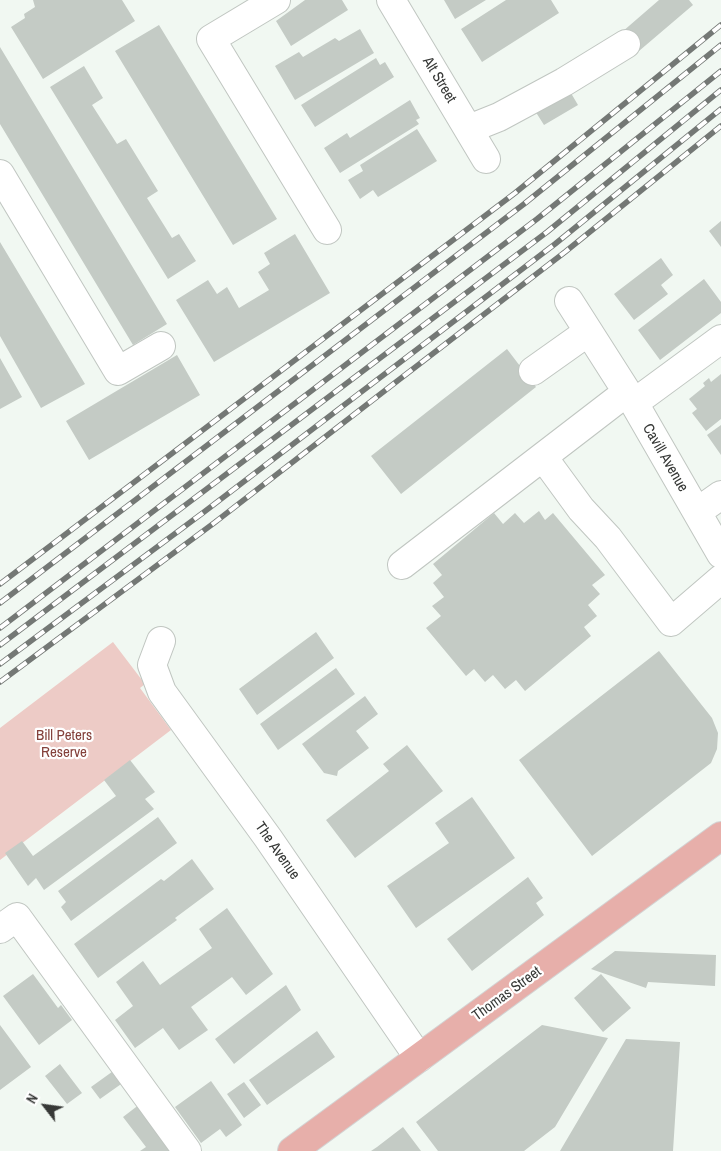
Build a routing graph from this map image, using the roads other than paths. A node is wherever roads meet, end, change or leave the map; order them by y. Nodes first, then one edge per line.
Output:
1 (276, 0) edge
2 (391, 0) edge
3 (626, 44) dead end
4 (468, 129) junction
5 (486, 159) dead end
6 (0, 174) edge
7 (327, 230) dead end
8 (569, 301) dead end
9 (588, 332) junction
10 (721, 339) edge
11 (160, 346) dead end
12 (533, 371) dead end
13 (630, 397) junction
14 (543, 457) junction
15 (721, 495) edge
16 (697, 512) junction
17 (721, 554) edge
18 (402, 565) dead end
19 (721, 579) edge
20 (161, 641) dead end
21 (721, 836) edge
22 (8, 923) edge
23 (419, 1058) junction
24 (187, 1151) edge
25 (292, 1151) edge

1 - 7 street
2 - 4 street, Alt Street
3 - 4 street
4 - 5 street, Alt Street
6 - 11 street
8 - 9 street, Cavill Avenue
9 - 12 street
9 - 13 street, Cavill Avenue
10 - 13 street
13 - 14 street
13 - 16 street, Cavill Avenue
14 - 18 street
14 - 19 street
15 - 16 street
16 - 17 street, Cavill Avenue
20 - 23 street, The Avenue
21 - 23 main road, Thomas Street
22 - 24 street
23 - 25 main road, Thomas Street

